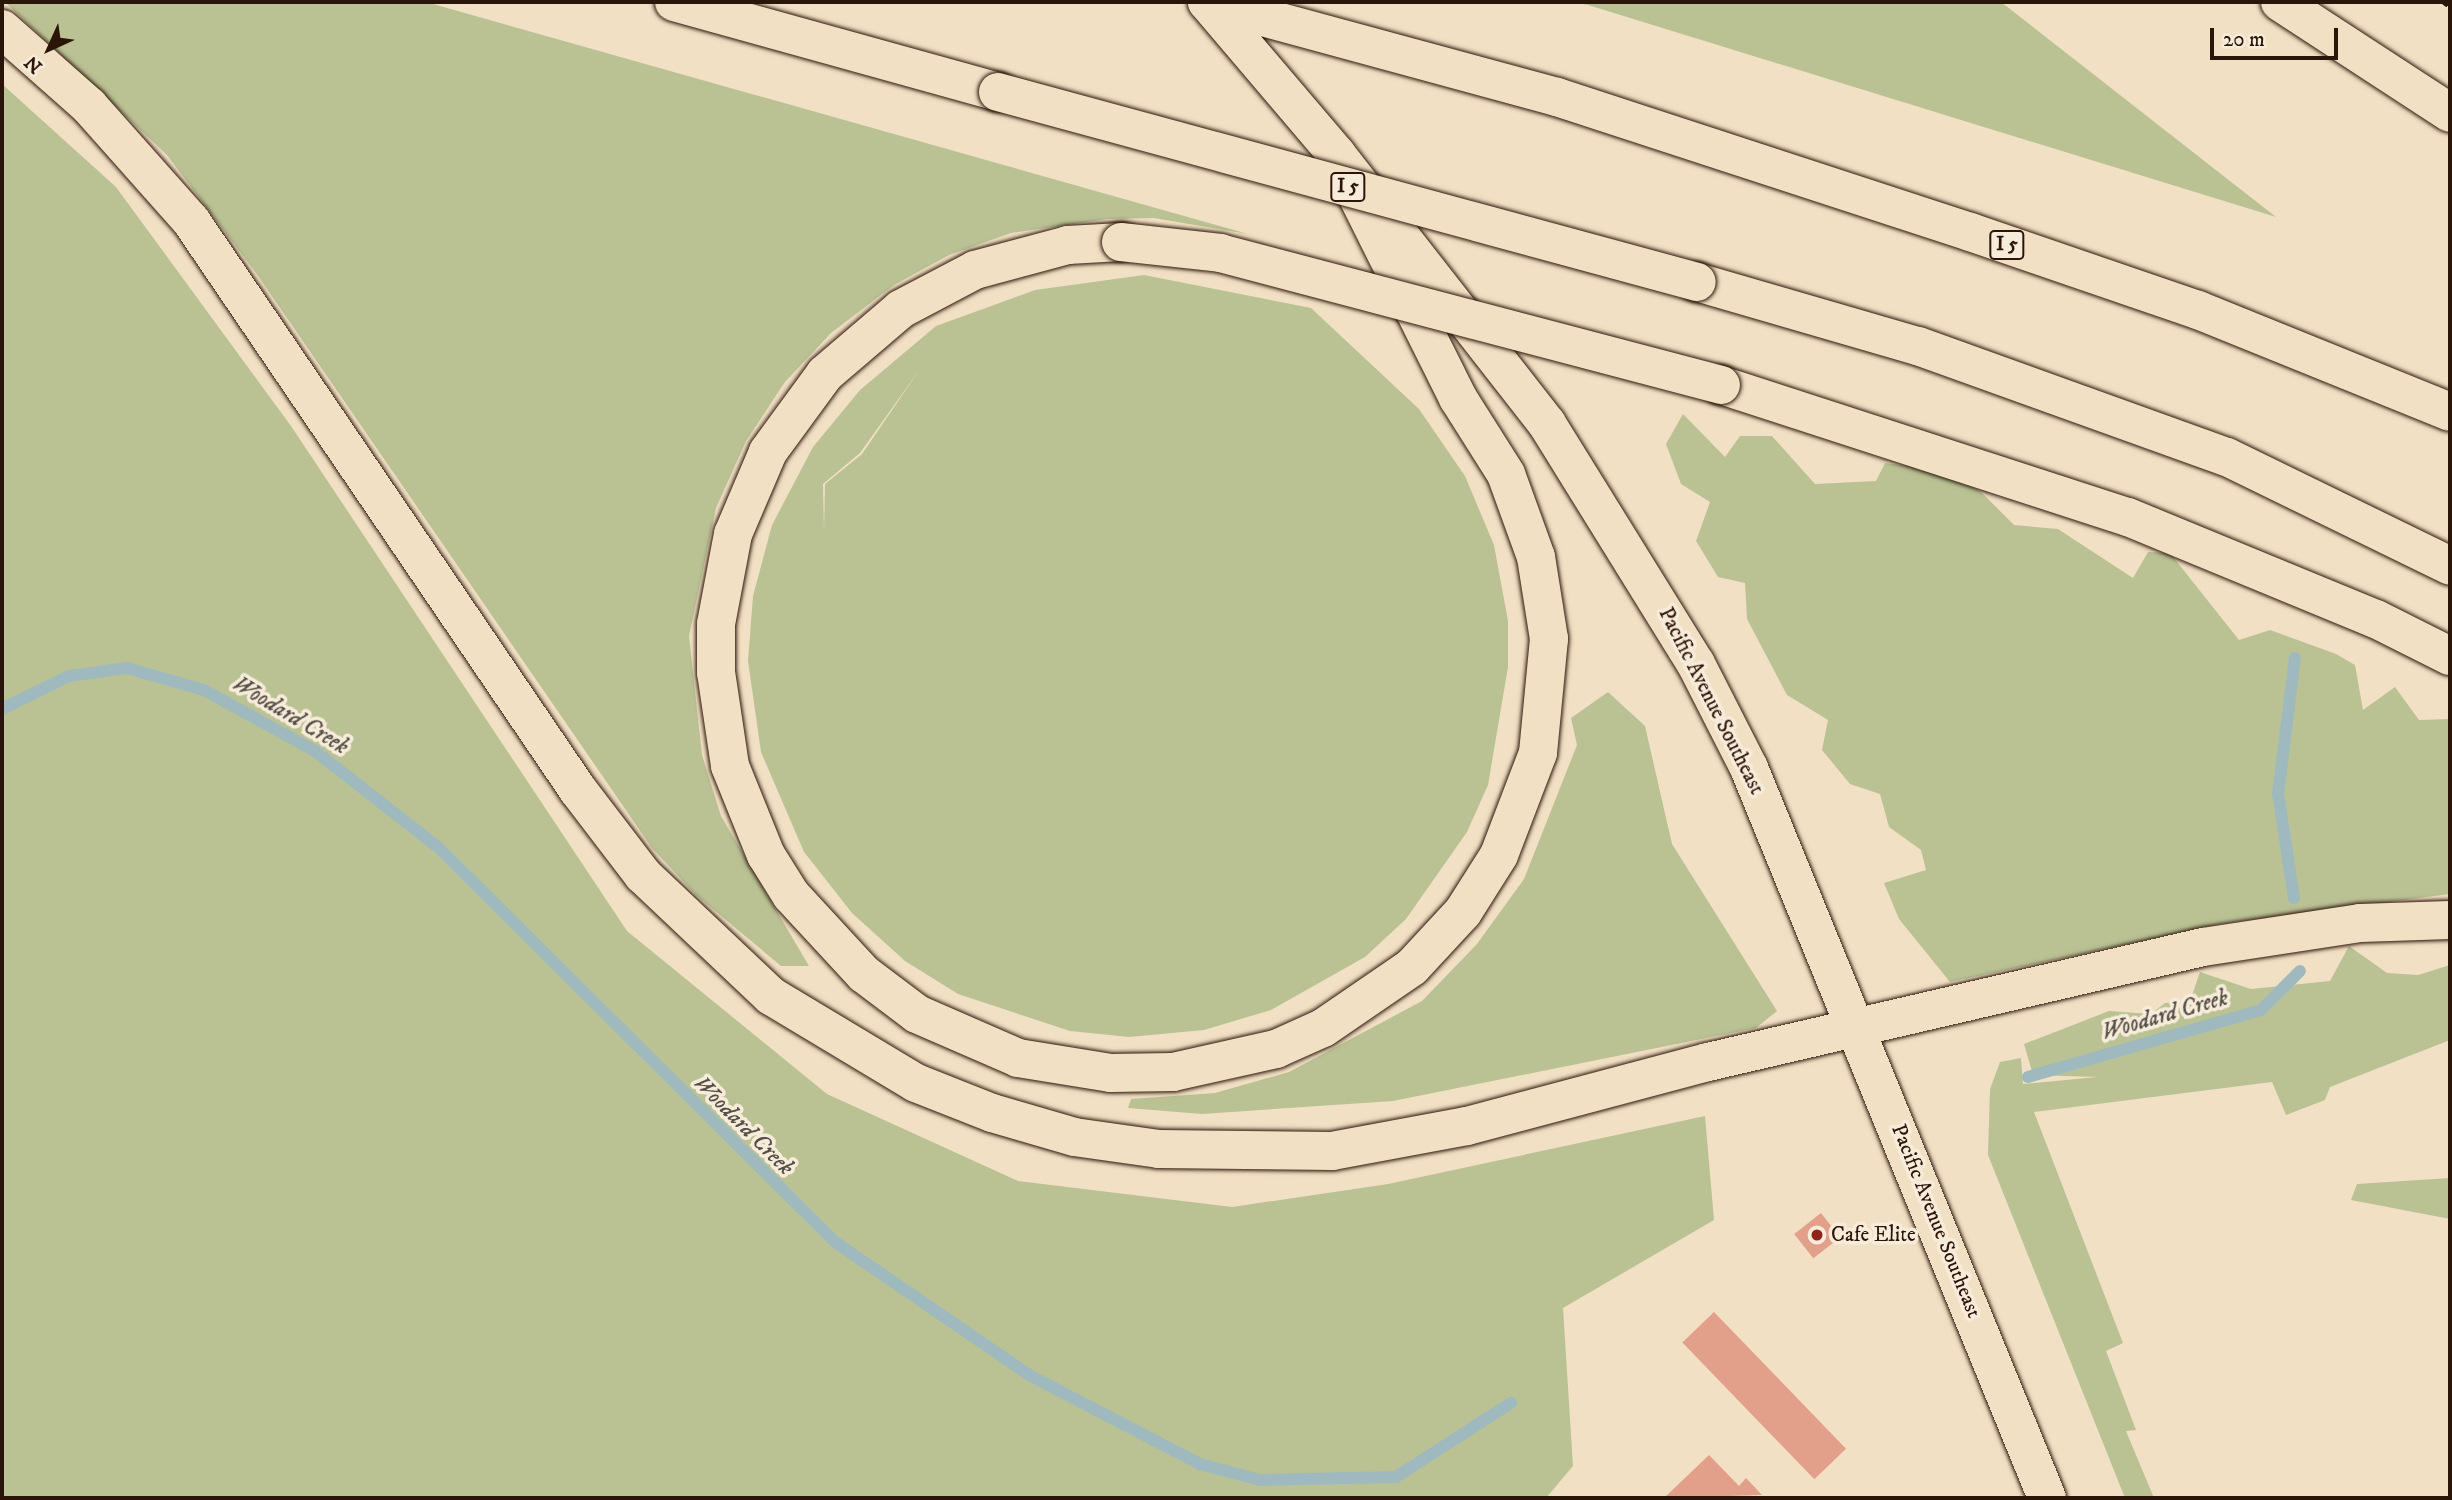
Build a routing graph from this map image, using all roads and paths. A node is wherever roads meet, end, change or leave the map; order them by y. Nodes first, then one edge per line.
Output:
1 (674, 2) edge
2 (1207, 2) edge
3 (2280, 2) edge
4 (2444, 2) edge
5 (2450, 6) edge
6 (2, 29) edge
7 (2450, 113) edge
8 (1337, 155) junction
9 (2450, 412) edge
10 (2450, 566) edge
11 (2450, 656) edge
12 (2450, 920) edge
13 (1856, 1027) junction
14 (2048, 1498) edge

1 - 10 main road, I 5, bridge
2 - 8 main road, Pacific Avenue Southeast
2 - 9 main road, I 5
3 - 7 main road
4 - 5 path
6 - 13 main road
8 - 11 main road, bridge
8 - 13 main road, Pacific Avenue Southeast
12 - 13 main road
13 - 14 main road, Pacific Avenue Southeast

